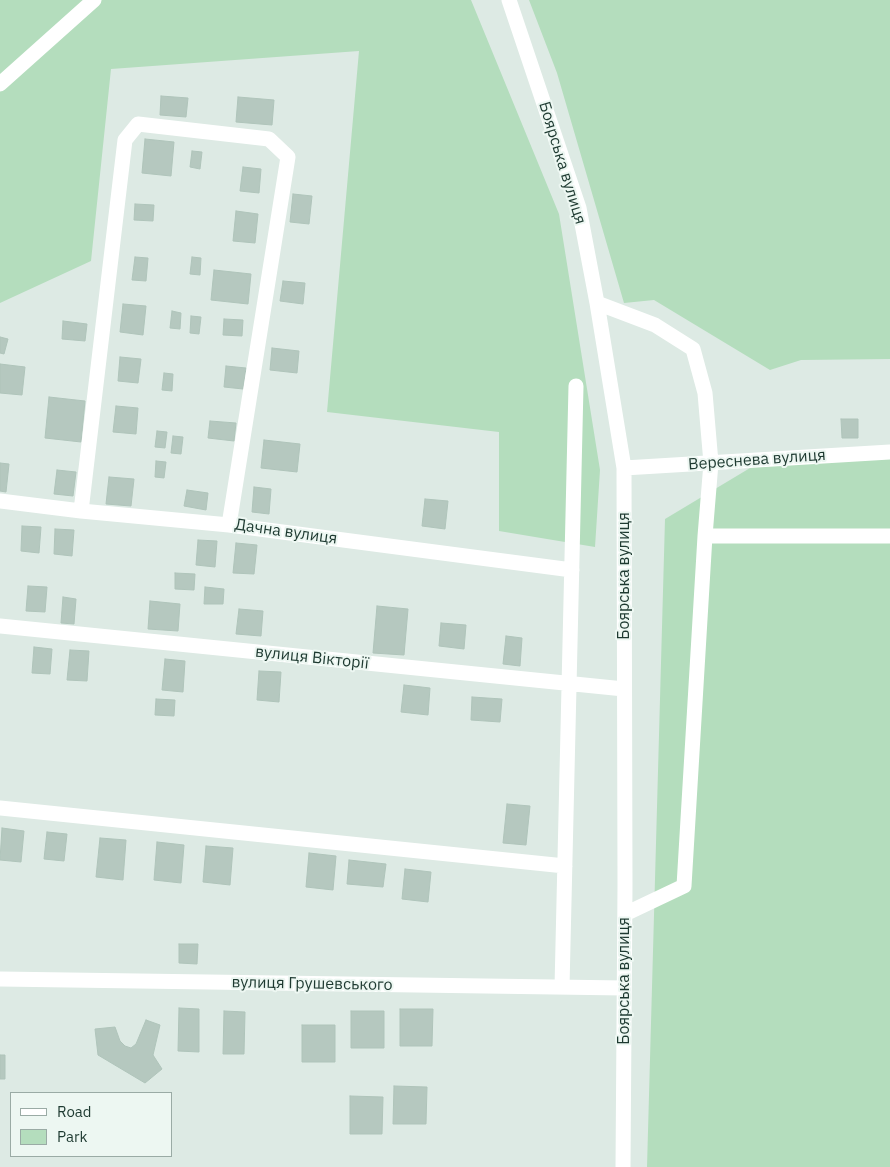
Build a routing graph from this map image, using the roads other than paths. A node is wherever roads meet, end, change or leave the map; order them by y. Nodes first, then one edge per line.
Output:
1 (94, 0) edge
2 (509, 0) edge
3 (0, 84) edge
4 (597, 303) junction
5 (576, 386) dead end
6 (890, 452) edge
7 (711, 463) junction
8 (624, 468) junction
9 (0, 501) edge
10 (81, 511) junction
11 (229, 525) junction
12 (705, 536) junction
13 (890, 536) edge
14 (572, 570) junction
15 (0, 626) edge
16 (569, 684) junction
17 (624, 689) junction
18 (0, 808) edge
19 (565, 866) junction
20 (625, 914) junction
21 (0, 979) edge
22 (562, 987) junction
23 (624, 988) junction
24 (623, 1167) edge

1 - 3 street
2 - 4 street, Боярська вулиця
4 - 7 street
4 - 8 street, Боярська вулиця
5 - 14 street
6 - 7 street, Вереснева вулиця
7 - 8 street, Вереснева вулиця
7 - 12 street
8 - 17 street, Боярська вулиця
9 - 10 street, Дачна вулиця
10 - 11 street, Дачна вулиця
10 - 11 street
11 - 14 street, Дачна вулиця
12 - 13 street
12 - 20 street
14 - 16 street
15 - 16 street, вулиця Вікторії
16 - 17 street, вулиця Вікторії
16 - 19 street
17 - 20 street, Боярська вулиця
18 - 19 street
19 - 22 street
20 - 23 street, Боярська вулиця
21 - 22 street, вулиця Грушевського
22 - 23 street, вулиця Грушевського
23 - 24 street, Боярська вулиця

